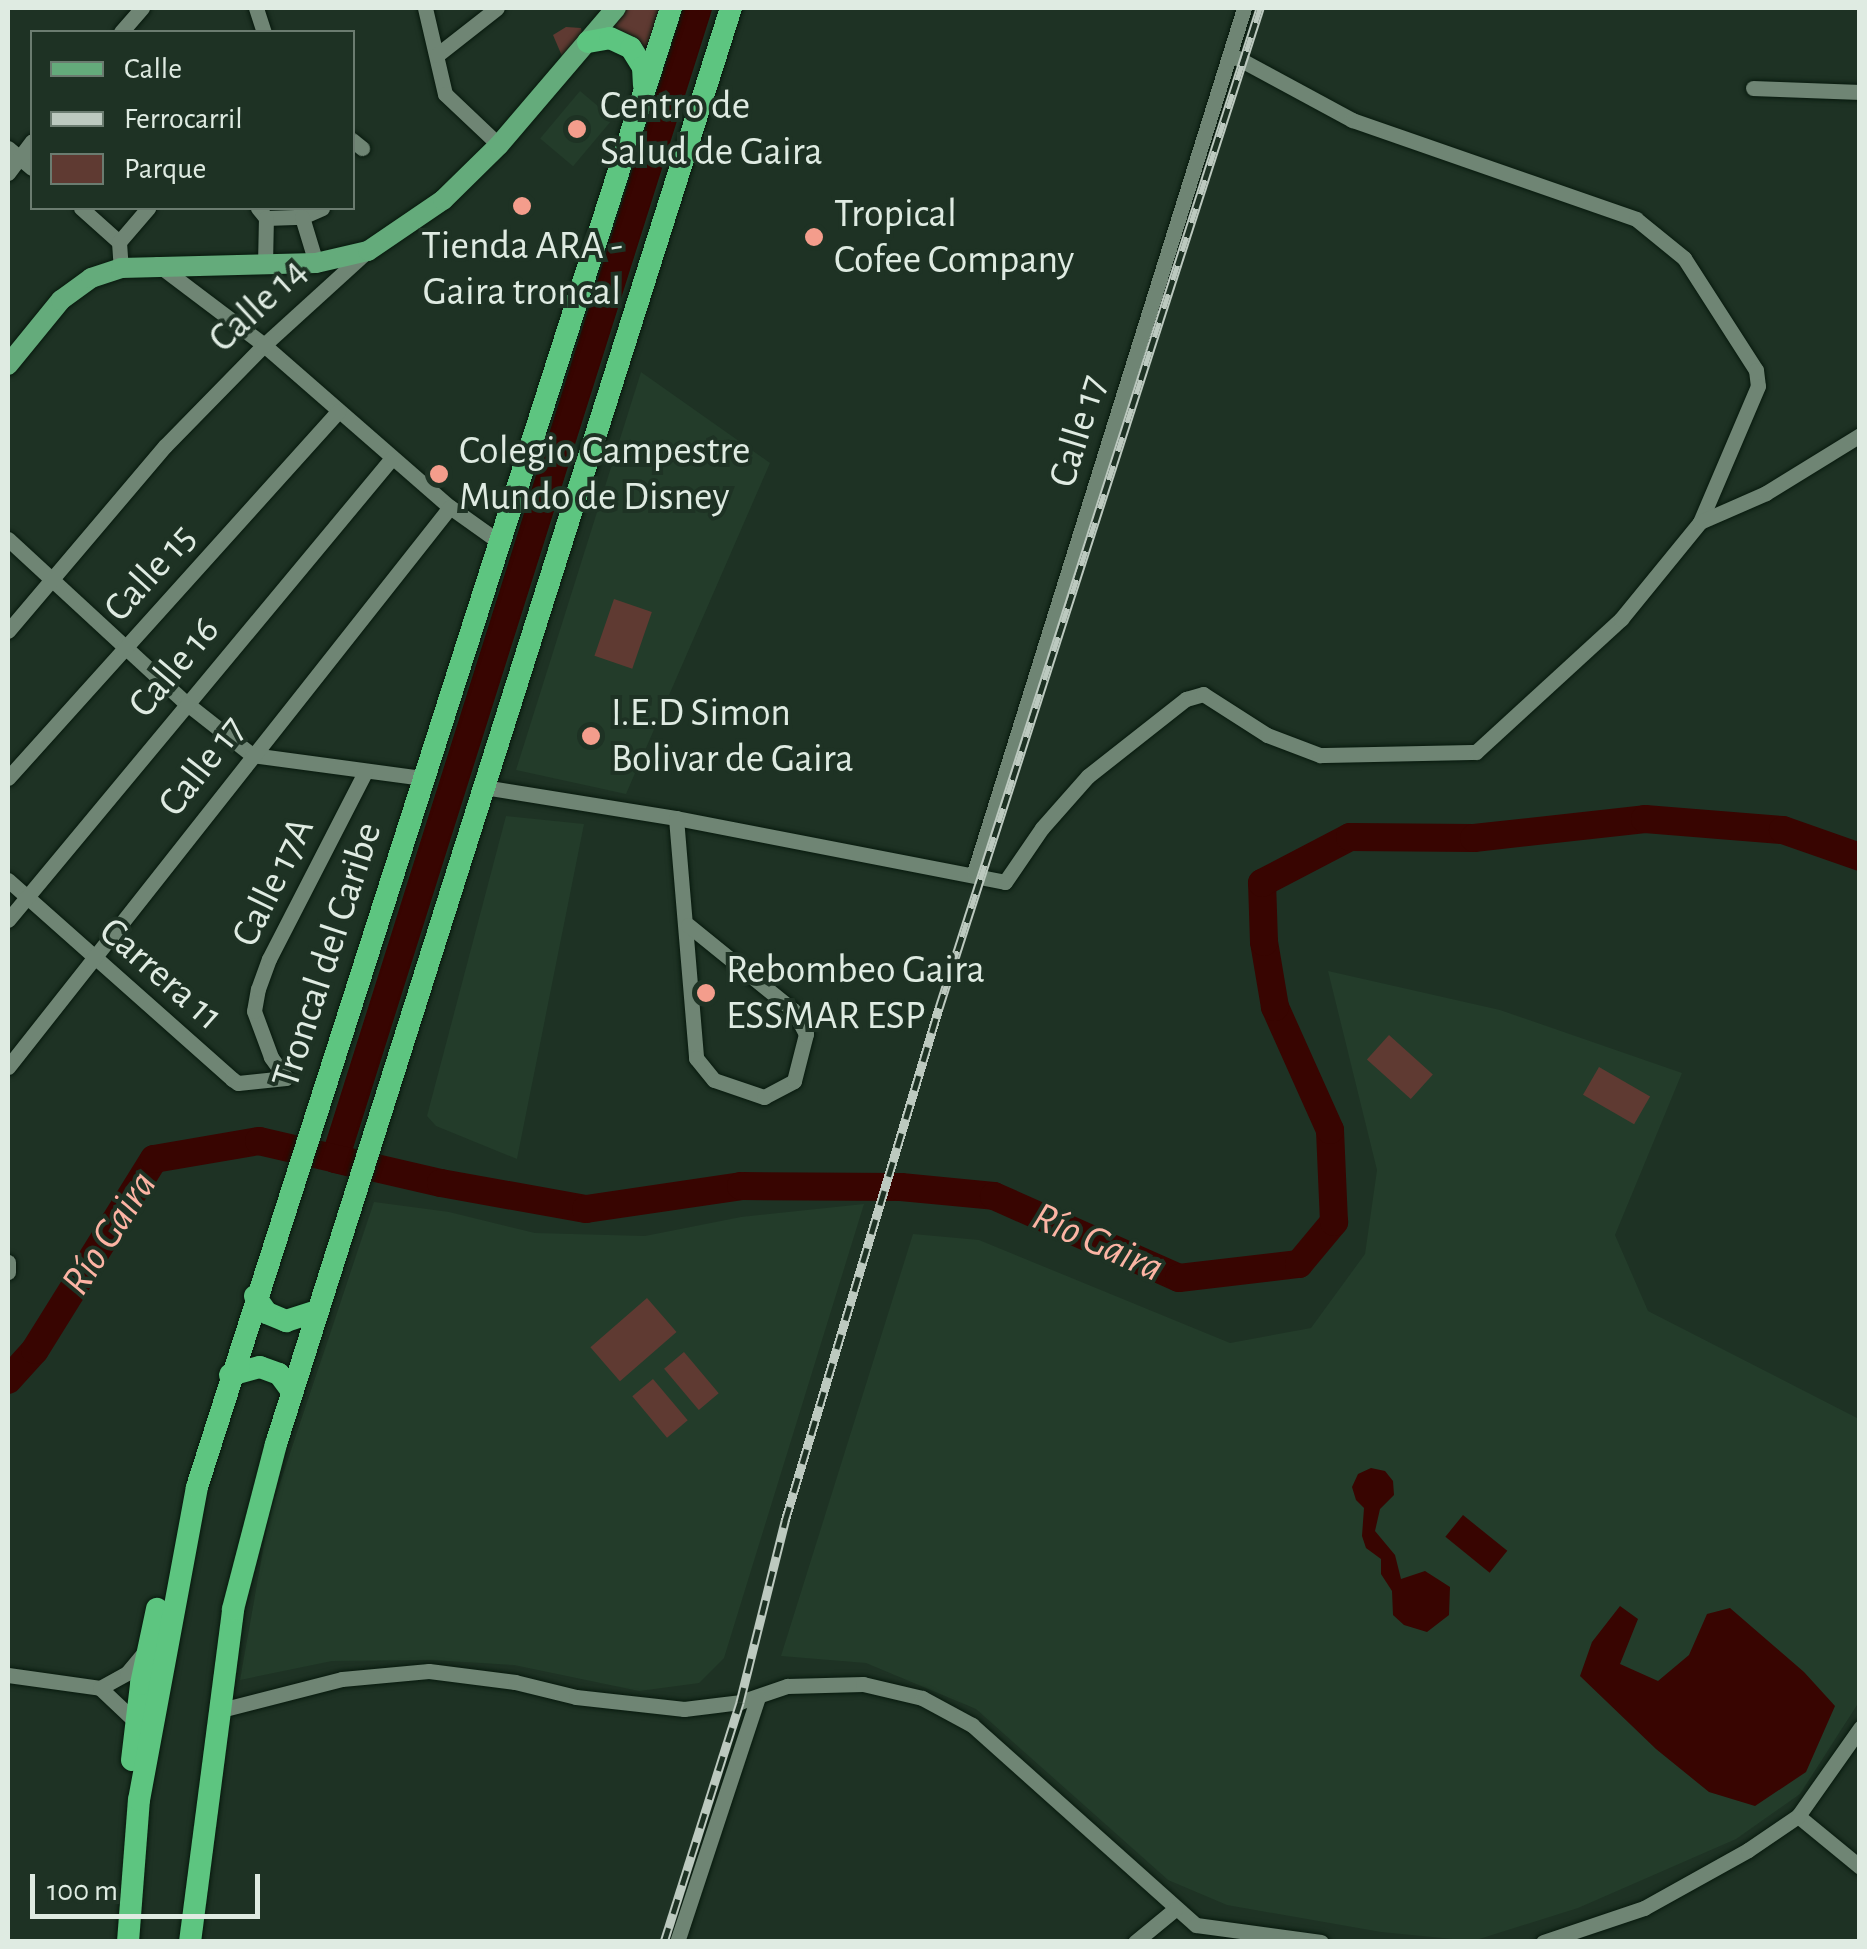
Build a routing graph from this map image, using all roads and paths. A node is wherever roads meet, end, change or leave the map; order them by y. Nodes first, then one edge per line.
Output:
1 (425, 8) edge
2 (497, 8) edge
3 (616, 8) edge
4 (671, 8) edge
5 (730, 8) edge
6 (1244, 8) edge
7 (588, 42) junction
8 (437, 54) junction
9 (1230, 54) junction
10 (1752, 88) dead end
11 (644, 90) junction
12 (1860, 92) edge
13 (498, 146) junction
14 (20, 158) edge
15 (8, 173) edge
16 (82, 210) edge
17 (146, 210) edge
18 (318, 210) edge
19 (262, 213) edge
20 (302, 217) junction
21 (118, 242) junction
22 (368, 251) junction
23 (316, 263) junction
24 (157, 264) junction
25 (266, 264) junction
26 (121, 268) junction
27 (264, 345) junction
28 (8, 365) edge
29 (339, 411) junction
30 (1860, 435) edge
31 (392, 458) junction
32 (450, 507) junction
33 (1700, 522) junction
34 (8, 538) edge
35 (499, 542) junction
36 (53, 578) junction
37 (8, 631) edge
38 (127, 648) junction
39 (186, 703) junction
40 (252, 754) junction
41 (365, 772) junction
42 (8, 778) edge
43 (423, 778) junction
44 (484, 787) junction
45 (676, 818) junction
46 (974, 873) junction
47 (8, 880) edge
48 (27, 898) junction
49 (8, 920) edge
50 (688, 926) junction
51 (92, 958) junction
52 (8, 1067) edge
53 (286, 1078) joint
54 (254, 1296) junction
55 (316, 1310) junction
56 (230, 1375) junction
57 (292, 1391) junction
58 (196, 1487) junction
59 (148, 1647) junction
60 (8, 1675) edge
61 (100, 1688) junction
62 (758, 1697) junction
63 (217, 1711) junction
64 (135, 1721) junction
65 (1860, 1728) edge
66 (1798, 1816) junction
67 (1860, 1867) edge
68 (131, 1899) junction
69 (1175, 1910) junction
70 (1196, 1924) junction
71 (128, 1942) edge
72 (190, 1942) edge
73 (678, 1942) edge
74 (1135, 1942) edge
75 (1202, 1942) edge
76 (1322, 1942) edge
77 (1543, 1942) edge

1 - 8 street
2 - 8 street
3 - 7 main road, Calle 14
4 - 11 highway, Troncal del Caribe
5 - 44 highway
6 - 9 street, Calle 17
7 - 11 highway
7 - 13 main road, Calle 14
8 - 13 street
9 - 33 street
9 - 46 street, Calle 17
10 - 12 street
11 - 35 highway, Troncal del Caribe
13 - 22 main road, Calle 14
14 - 15 street
16 - 21 street
17 - 21 street
18 - 20 street
19 - 20 street
19 - 25 street
20 - 23 street
21 - 26 street
22 - 23 main road
22 - 27 street, Calle 14
23 - 25 main road
24 - 25 main road
24 - 26 main road
24 - 27 street
26 - 28 main road
27 - 29 street
27 - 36 street, Calle 14
29 - 31 street
29 - 38 street, Calle 15
30 - 33 street
31 - 32 street
31 - 39 street, Calle 16
32 - 35 street
32 - 40 street, Calle 17
33 - 46 street
34 - 36 street
35 - 43 highway, Troncal del Caribe
36 - 37 street, Calle 14
36 - 38 street
38 - 39 street
38 - 42 street, Calle 15
39 - 40 street
39 - 48 street, Calle 16
40 - 41 street
40 - 51 street, Calle 17
41 - 43 street
41 - 53 street, Calle 17A
43 - 54 highway, Troncal del Caribe
44 - 45 street
44 - 55 highway
45 - 46 street
45 - 50 street
47 - 48 street, Carrera 11
48 - 49 street, Calle 16
48 - 51 street, Carrera 11
50 - 50 street
51 - 52 street, Calle 17
51 - 53 street, Carrera 11
54 - 55 highway
54 - 56 highway, Troncal del Caribe
55 - 57 highway
56 - 57 highway
56 - 58 highway, Troncal del Caribe
57 - 63 highway
58 - 59 highway
58 - 68 highway, Troncal del Caribe
59 - 61 street
59 - 64 highway
60 - 61 street
61 - 64 street
62 - 63 street
62 - 69 street
62 - 73 street
63 - 72 highway
64 - 68 highway
65 - 66 street
66 - 67 street
66 - 77 street
68 - 71 highway, Troncal del Caribe
69 - 70 street
69 - 74 street
70 - 75 street
70 - 76 street

